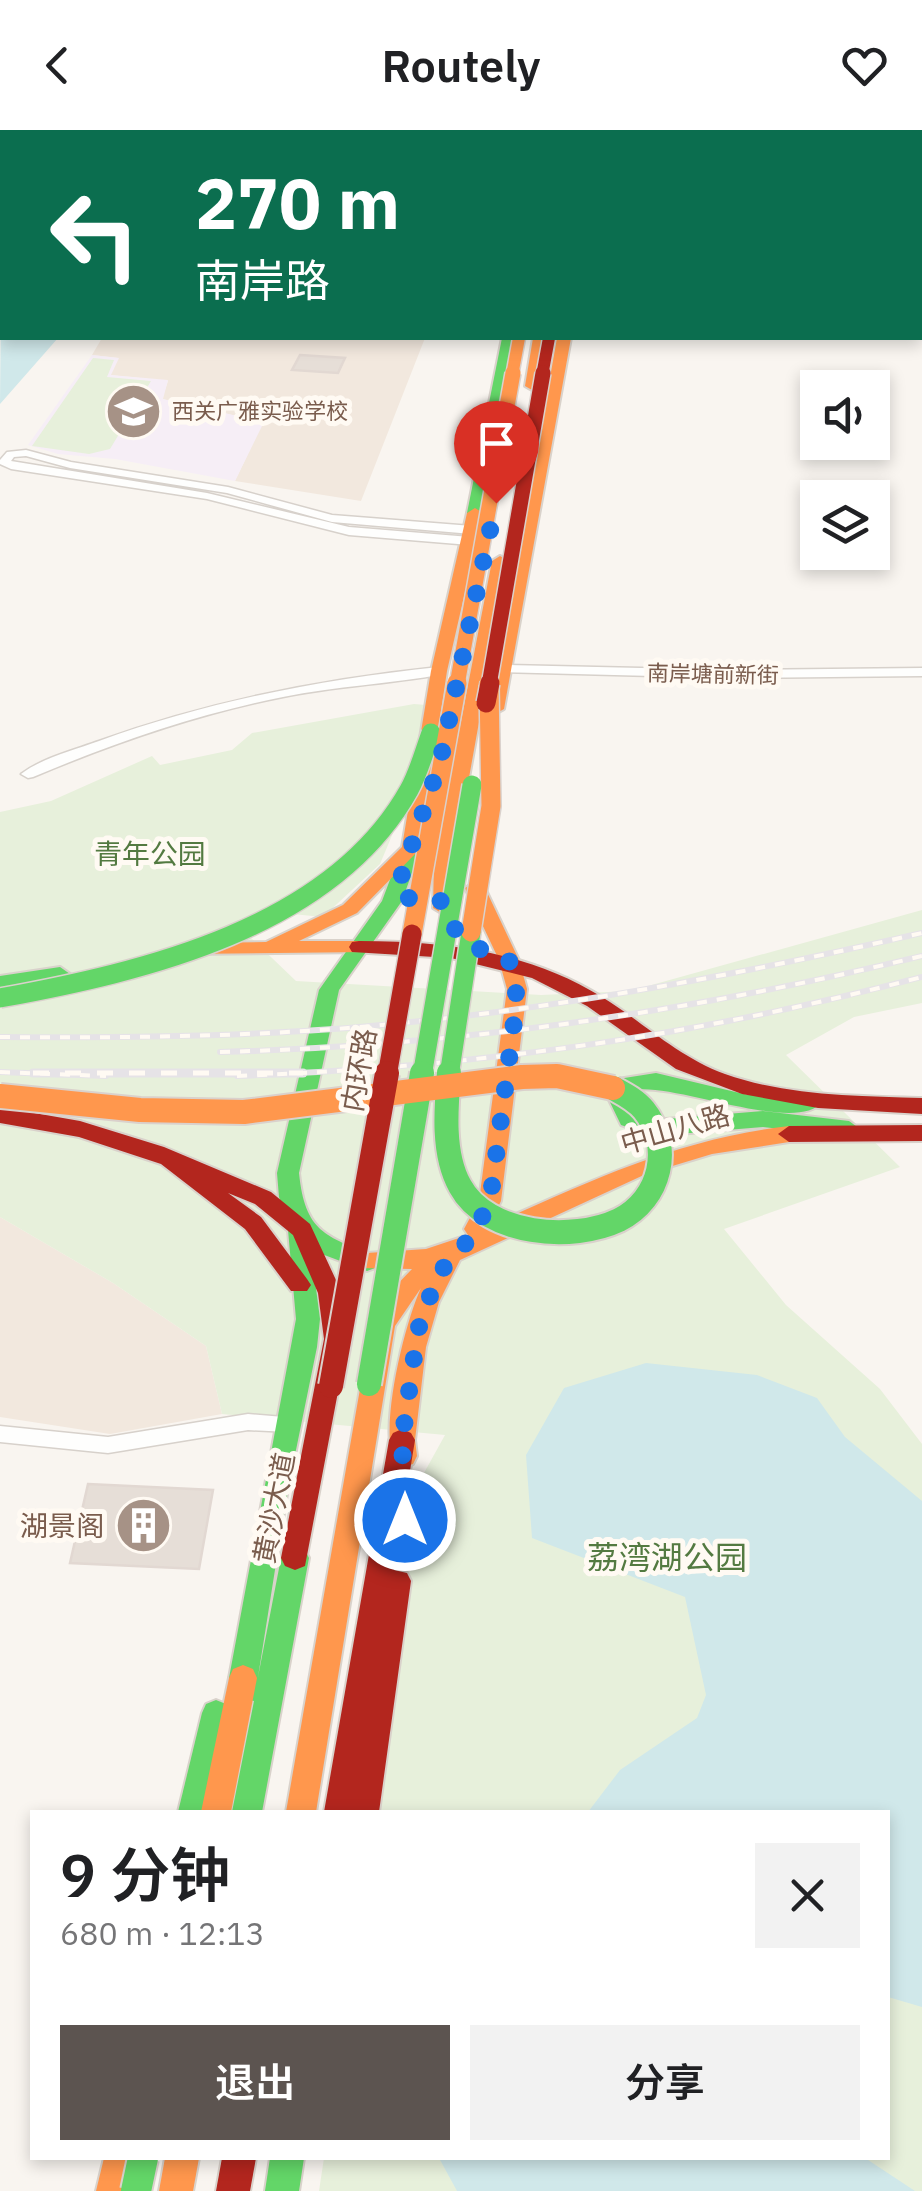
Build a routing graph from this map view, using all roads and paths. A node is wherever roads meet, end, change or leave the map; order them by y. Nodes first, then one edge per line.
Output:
1 (509, 340) edge
2 (520, 340) edge
3 (528, 340) edge
4 (540, 340) edge
5 (550, 340) edge
6 (550, 340) edge
7 (564, 340) edge
8 (540, 380) junction
9 (513, 489) junction
10 (534, 508) junction
11 (474, 539) junction
12 (439, 670) junction
13 (922, 672) edge
14 (489, 682) junction
15 (495, 709) junction
16 (466, 732) junction
17 (28, 774) dead end
18 (412, 849) junction
19 (396, 892) junction
20 (442, 901) junction
21 (359, 946) junction
22 (266, 949) junction
23 (478, 952) junction
24 (509, 960) junction
25 (0, 983) edge
26 (0, 998) edge
27 (0, 1096) edge
28 (826, 1100) junction
29 (922, 1106) edge
30 (0, 1114) edge
31 (854, 1130) junction
32 (922, 1134) edge
33 (159, 1153) junction
34 (296, 1222) junction
35 (253, 1223) junction
36 (460, 1250) junction
37 (298, 1257) junction
38 (332, 1294) junction
39 (307, 1308) junction
40 (338, 1321) junction
41 (382, 1326) junction
42 (418, 1330) junction
43 (289, 1424) junction
44 (0, 1434) edge
45 (402, 1440) junction
46 (254, 1620) junction
47 (244, 1678) junction
48 (265, 1711) junction
49 (193, 1810) edge
50 (216, 1810) edge
51 (250, 1810) edge
52 (250, 1810) edge
53 (299, 1810) edge
54 (299, 1810) edge
55 (339, 1810) edge
56 (364, 1810) edge
57 (121, 2160) edge
58 (143, 2160) edge
59 (185, 2160) edge
60 (241, 2160) edge
61 (286, 2160) edge
62 (310, 2160) edge
63 (121, 2190) edge
64 (145, 2191) edge
65 (178, 2191) edge
66 (235, 2191) edge
67 (282, 2191) edge
68 (305, 2191) edge

1 - 11 main road
2 - 11 main road, 内环路, bridge
3 - 18 main road
4 - 8 main road
5 - 8 main road
6 - 14 main road, bridge
7 - 10 main road
8 - 9 main road
8 - 10 main road
9 - 10 main road
9 - 14 main road
10 - 14 main road
11 - 11 street
11 - 12 main road
11 - 26 main road, bridge
11 - 51 main road, 内环路, bridge
12 - 17 street
12 - 18 main road
13 - 14 street, 南岸塘前新街
14 - 15 main road
14 - 16 main road
14 - 27 main road, bridge
14 - 53 main road, bridge
15 - 16 main road
15 - 24 main road
16 - 20 main road
18 - 19 main road
18 - 22 main road
19 - 20 main road
19 - 21 main road
20 - 23 main road
21 - 22 main road
21 - 23 main road
21 - 34 main road
22 - 25 main road
23 - 24 main road
24 - 28 main road, 中山八路
24 - 36 main road
28 - 29 main road, 中山八路
28 - 31 main road
30 - 33 main road
31 - 32 main road, 中山八路
31 - 36 main road, 中山八路
33 - 34 main road
33 - 35 main road
34 - 36 main road
34 - 37 main road
34 - 38 main road, 黄沙大道
35 - 37 main road
35 - 39 main road
36 - 41 main road
36 - 42 main road
37 - 38 main road
37 - 39 main road
38 - 40 main road, 黄沙大道
39 - 40 main road
39 - 43 main road
40 - 41 main road
40 - 48 main road, 黄沙大道
41 - 42 main road
41 - 54 main road
42 - 45 main road
43 - 44 street
43 - 46 main road
45 - 55 main road
45 - 56 main road
46 - 47 main road
46 - 49 main road
47 - 48 main road
47 - 50 main road
48 - 52 main road, 黄沙大道
57 - 63 main road
58 - 63 main road, bridge
59 - 65 main road
60 - 66 main road
61 - 67 main road
62 - 68 main road
63 - 64 street

